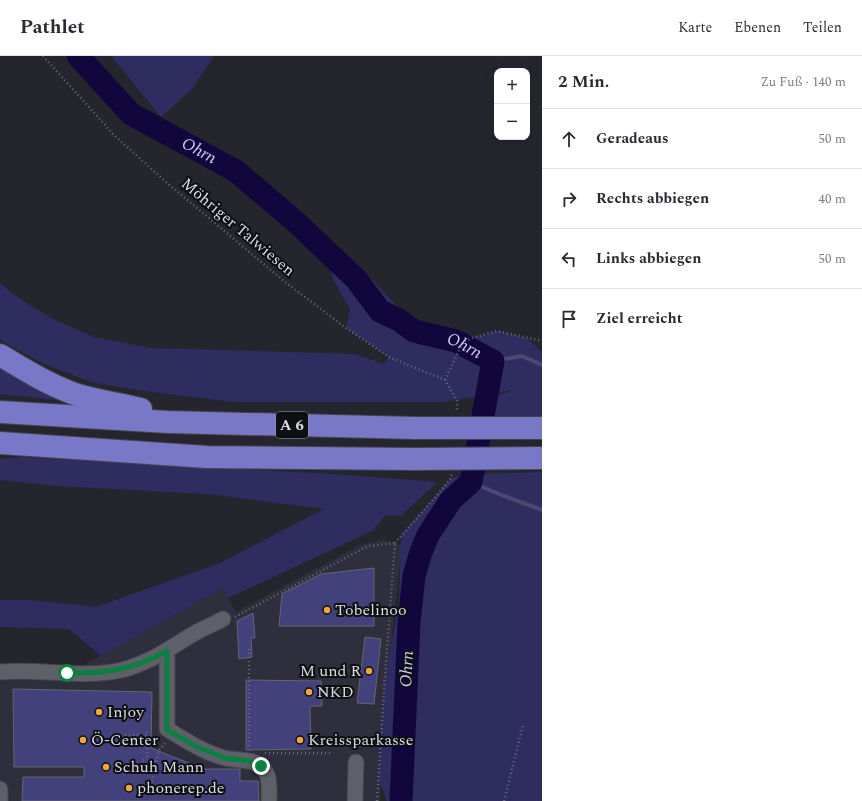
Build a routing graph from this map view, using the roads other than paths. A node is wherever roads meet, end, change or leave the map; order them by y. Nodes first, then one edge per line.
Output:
1 (0, 355) edge
2 (0, 412) edge
3 (168, 422) junction
4 (542, 428) edge
5 (0, 443) edge
6 (542, 458) edge
7 (223, 619) road end
8 (167, 651) junction
9 (0, 672) edge
10 (356, 762) dead end
11 (0, 789) edge
12 (0, 801) edge
13 (269, 801) edge
14 (355, 801) edge

1 - 3 highway
2 - 3 highway, A 6
3 - 4 highway, A 6, bridge
5 - 6 highway, A 6, bridge
7 - 8 street
8 - 9 street
8 - 13 street
10 - 14 street
11 - 12 street

